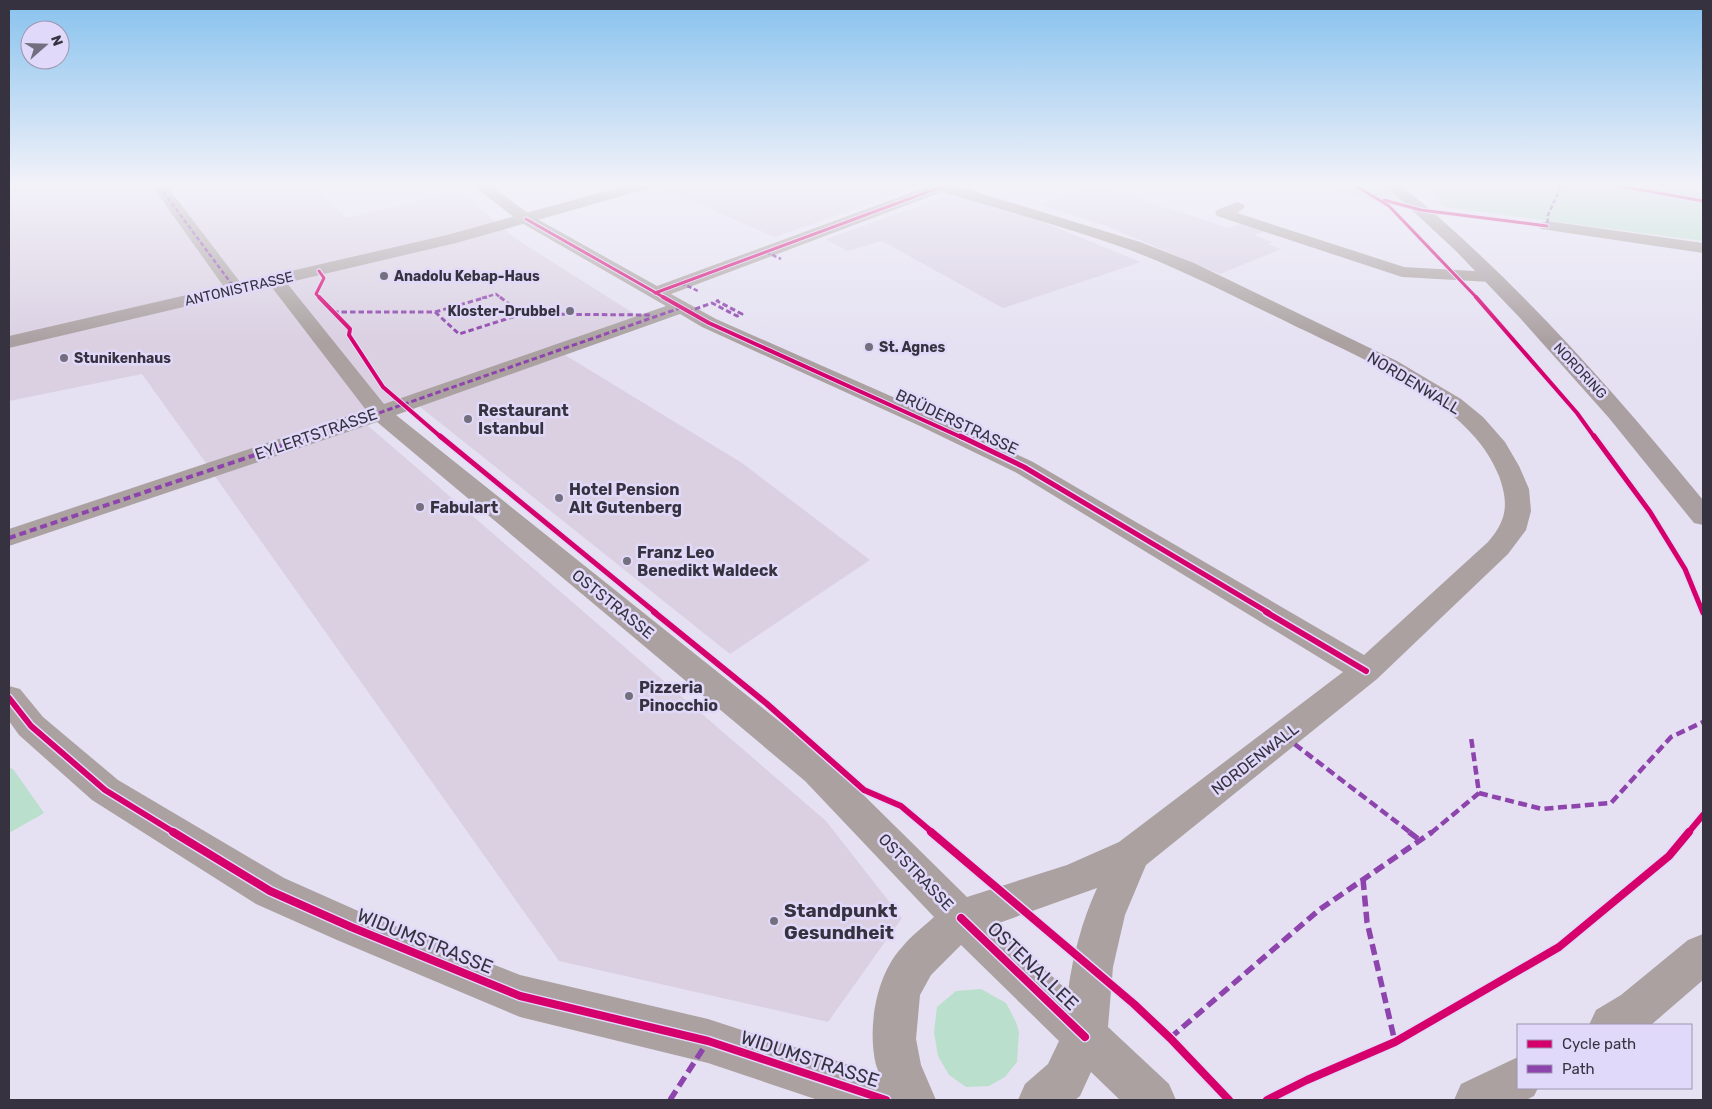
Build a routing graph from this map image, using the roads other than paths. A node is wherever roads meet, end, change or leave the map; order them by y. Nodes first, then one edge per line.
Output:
1 (197, 238) edge
2 (455, 238) edge
3 (559, 238) edge
4 (802, 238) edge
5 (1107, 238) edge
6 (1298, 238) edge
7 (1453, 238) edge
8 (1630, 238) edge
9 (1703, 248) edge
10 (1491, 277) junction
11 (276, 281) junction
12 (236, 290) junction
13 (655, 293) junction
14 (680, 308) junction
15 (9, 342) edge
16 (380, 412) junction
17 (1703, 517) edge
18 (9, 538) edge
19 (1366, 671) junction
20 (16, 718) edge
21 (1132, 854) junction
22 (961, 918) junction
23 (1703, 954) edge
24 (1613, 1024) edge
25 (1085, 1037) junction
26 (1517, 1080) edge
27 (886, 1100) edge
28 (913, 1100) edge
29 (1041, 1100) edge
30 (1153, 1100) edge
31 (1477, 1100) edge

1 - 12 street
2 - 11 main road, ANTONISTRASSE
3 - 13 street, BRÜDERSTRASSE
4 - 13 street
5 - 19 street, NORDENWALL
6 - 10 street
7 - 10 main road, NORDRING
8 - 9 street
10 - 17 main road, NORDRING
11 - 12 main road, ANTONISTRASSE
11 - 16 street, OSTSTRASSE
12 - 15 main road, ANTONISTRASSE
13 - 14 street, BRÜDERSTRASSE
14 - 16 street, EYLERTSTRASSE
14 - 19 street, BRÜDERSTRASSE
16 - 18 street, EYLERTSTRASSE
16 - 22 street, OSTSTRASSE
19 - 21 street, NORDENWALL
20 - 27 street, WIDUMSTRASSE
21 - 22 street, NORDENWALL
21 - 25 street, NORDENWALL
22 - 25 street, OSTENALLEE
22 - 28 street, WIDUMSTRASSE
23 - 24 street
25 - 29 street
25 - 30 street, OSTENALLEE
26 - 31 street

